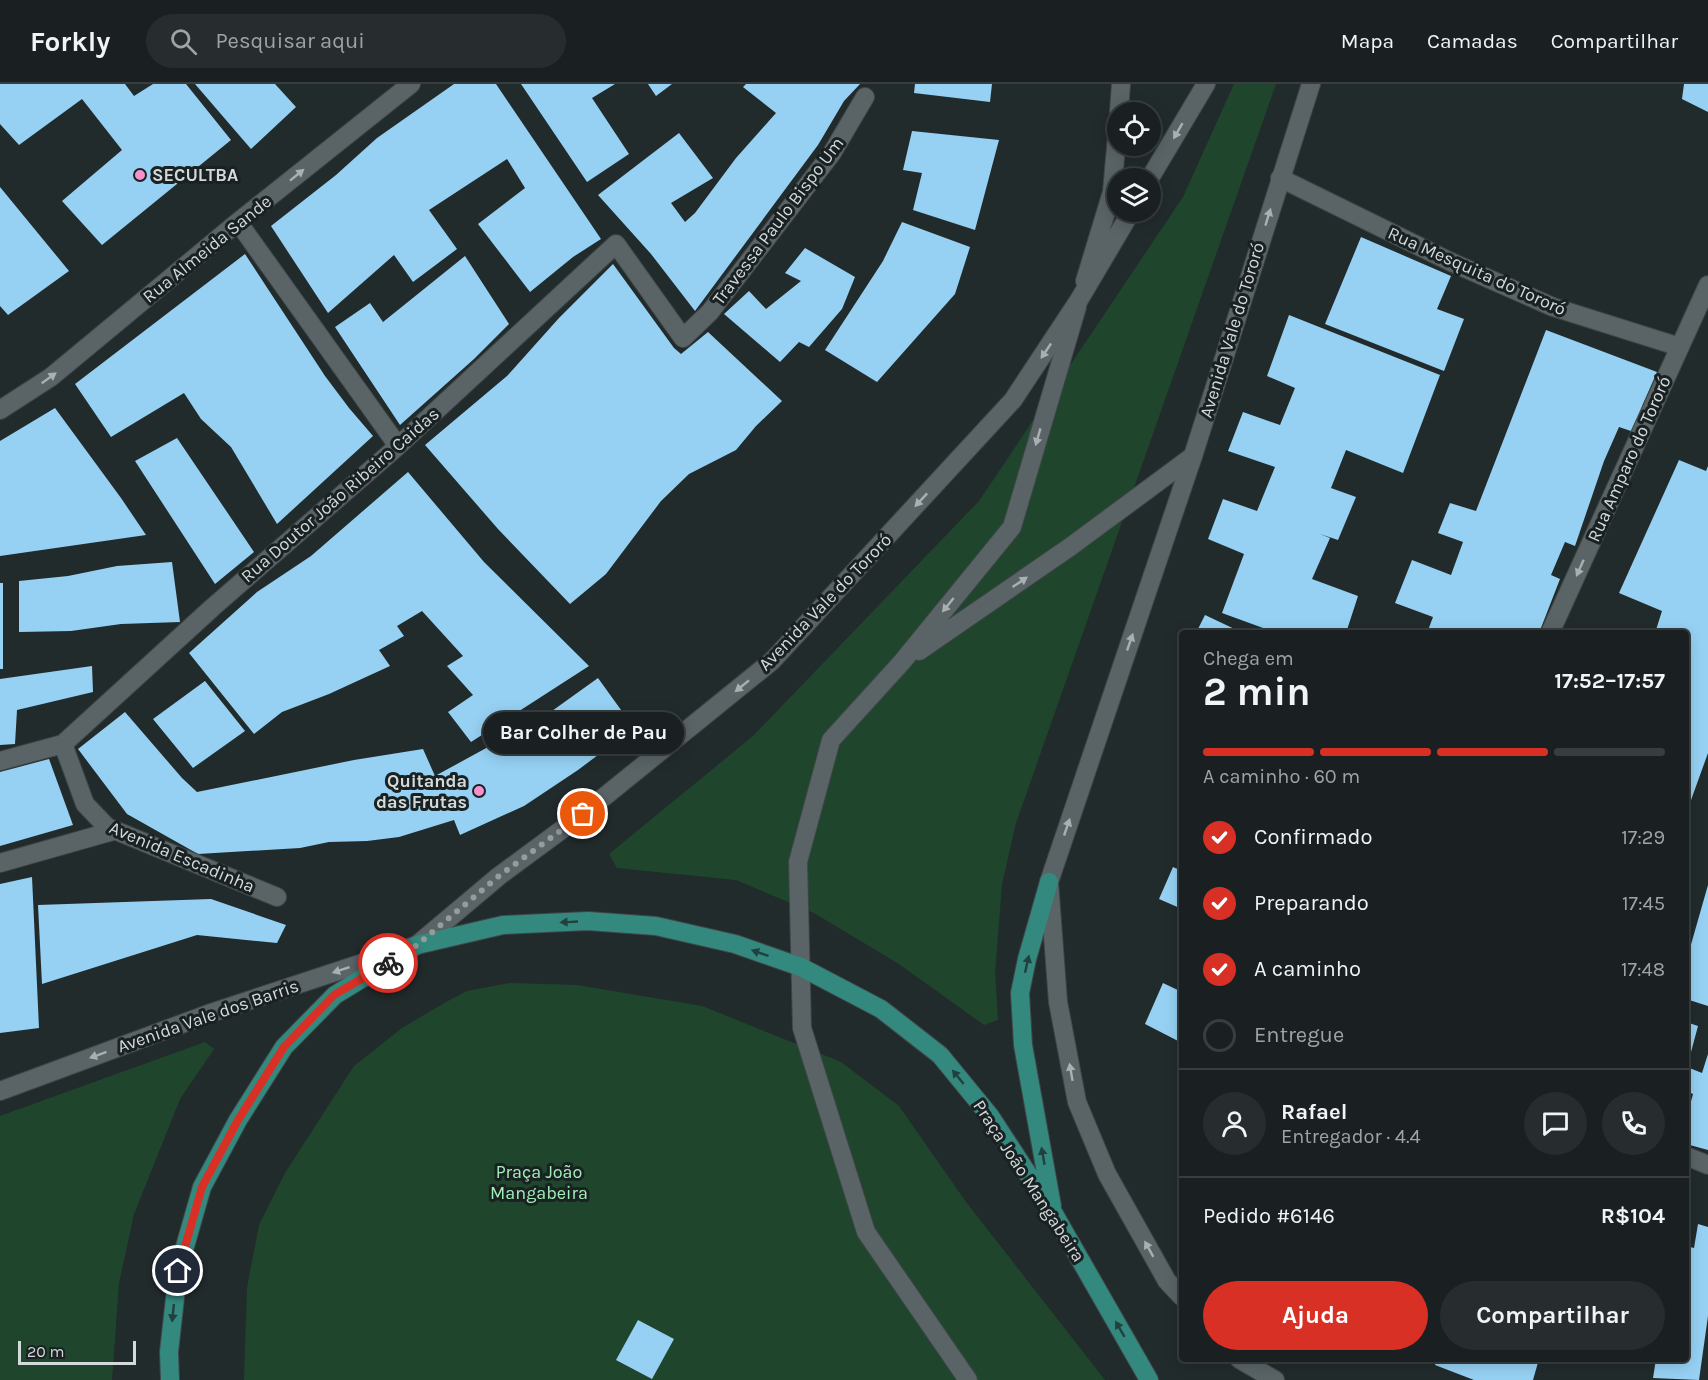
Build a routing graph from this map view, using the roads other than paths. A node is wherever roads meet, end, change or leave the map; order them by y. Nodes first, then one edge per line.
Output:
1 (411, 84) edge
2 (1120, 84) edge
3 (1206, 84) edge
4 (1311, 84) edge
5 (865, 97) dead end
6 (1119, 102) edge
7 (1115, 156) edge
8 (1156, 168) edge
9 (1280, 178) junction
10 (238, 222) junction
11 (1125, 222) edge
12 (616, 244) joint
13 (1708, 285) edge
14 (1079, 300) junction
15 (1680, 347) junction
16 (0, 410) edge
17 (398, 446) junction
18 (1193, 456) junction
19 (1551, 630) edge
20 (902, 662) junction
21 (63, 744) junction
22 (0, 761) edge
23 (113, 831) junction
24 (0, 863) edge
25 (1049, 882) junction
26 (277, 897) dead end
27 (417, 945) junction
28 (801, 967) junction
29 (0, 1091) edge
30 (1689, 1157) edge
31 (1708, 1165) edge
32 (1054, 1214) junction
33 (1179, 1294) edge
34 (1244, 1362) edge
35 (170, 1380) edge
36 (968, 1380) edge
37 (1149, 1380) edge
38 (1275, 1380) edge

10 -> 1 street, Rua Almeida Sande
2 - 6 street
3 -> 8 street
4 - 9 street, Avenida Vale do Tororó
5 - 12 street, Travessa Paulo Bispo Um
7 - 14 street
9 - 15 street, Rua Mesquita do Tororó
18 -> 9 street, Avenida Vale do Tororó
16 -> 10 street, Rua Almeida Sande
10 - 17 street
11 - 14 street, Avenida Vale do Tororó
12 - 17 street, Rua Doutor João Ribeiro Caidas
13 - 15 street, Rua Amparo do Tororó
14 -> 20 street
14 -> 27 street, Avenida Vale do Tororó
15 -> 19 street, Rua Amparo do Tororó
17 - 21 street, Rua Doutor João Ribeiro Caidas
20 -> 18 street
25 -> 18 street, Avenida Vale do Tororó
20 - 28 street
21 - 22 street
21 - 23 street, Avenida Escadinha
23 - 24 street
23 - 26 street, Avenida Escadinha
32 -> 25 main road
33 -> 25 street
28 -> 27 main road, Praça João Mangabeira
27 -> 29 street, Avenida Vale dos Barris
27 -> 35 main road, Praça João Mangabeira
32 -> 28 main road, Praça João Mangabeira
28 - 36 street
30 - 31 street
37 -> 32 main road, Praça João Mangabeira
34 - 38 street

